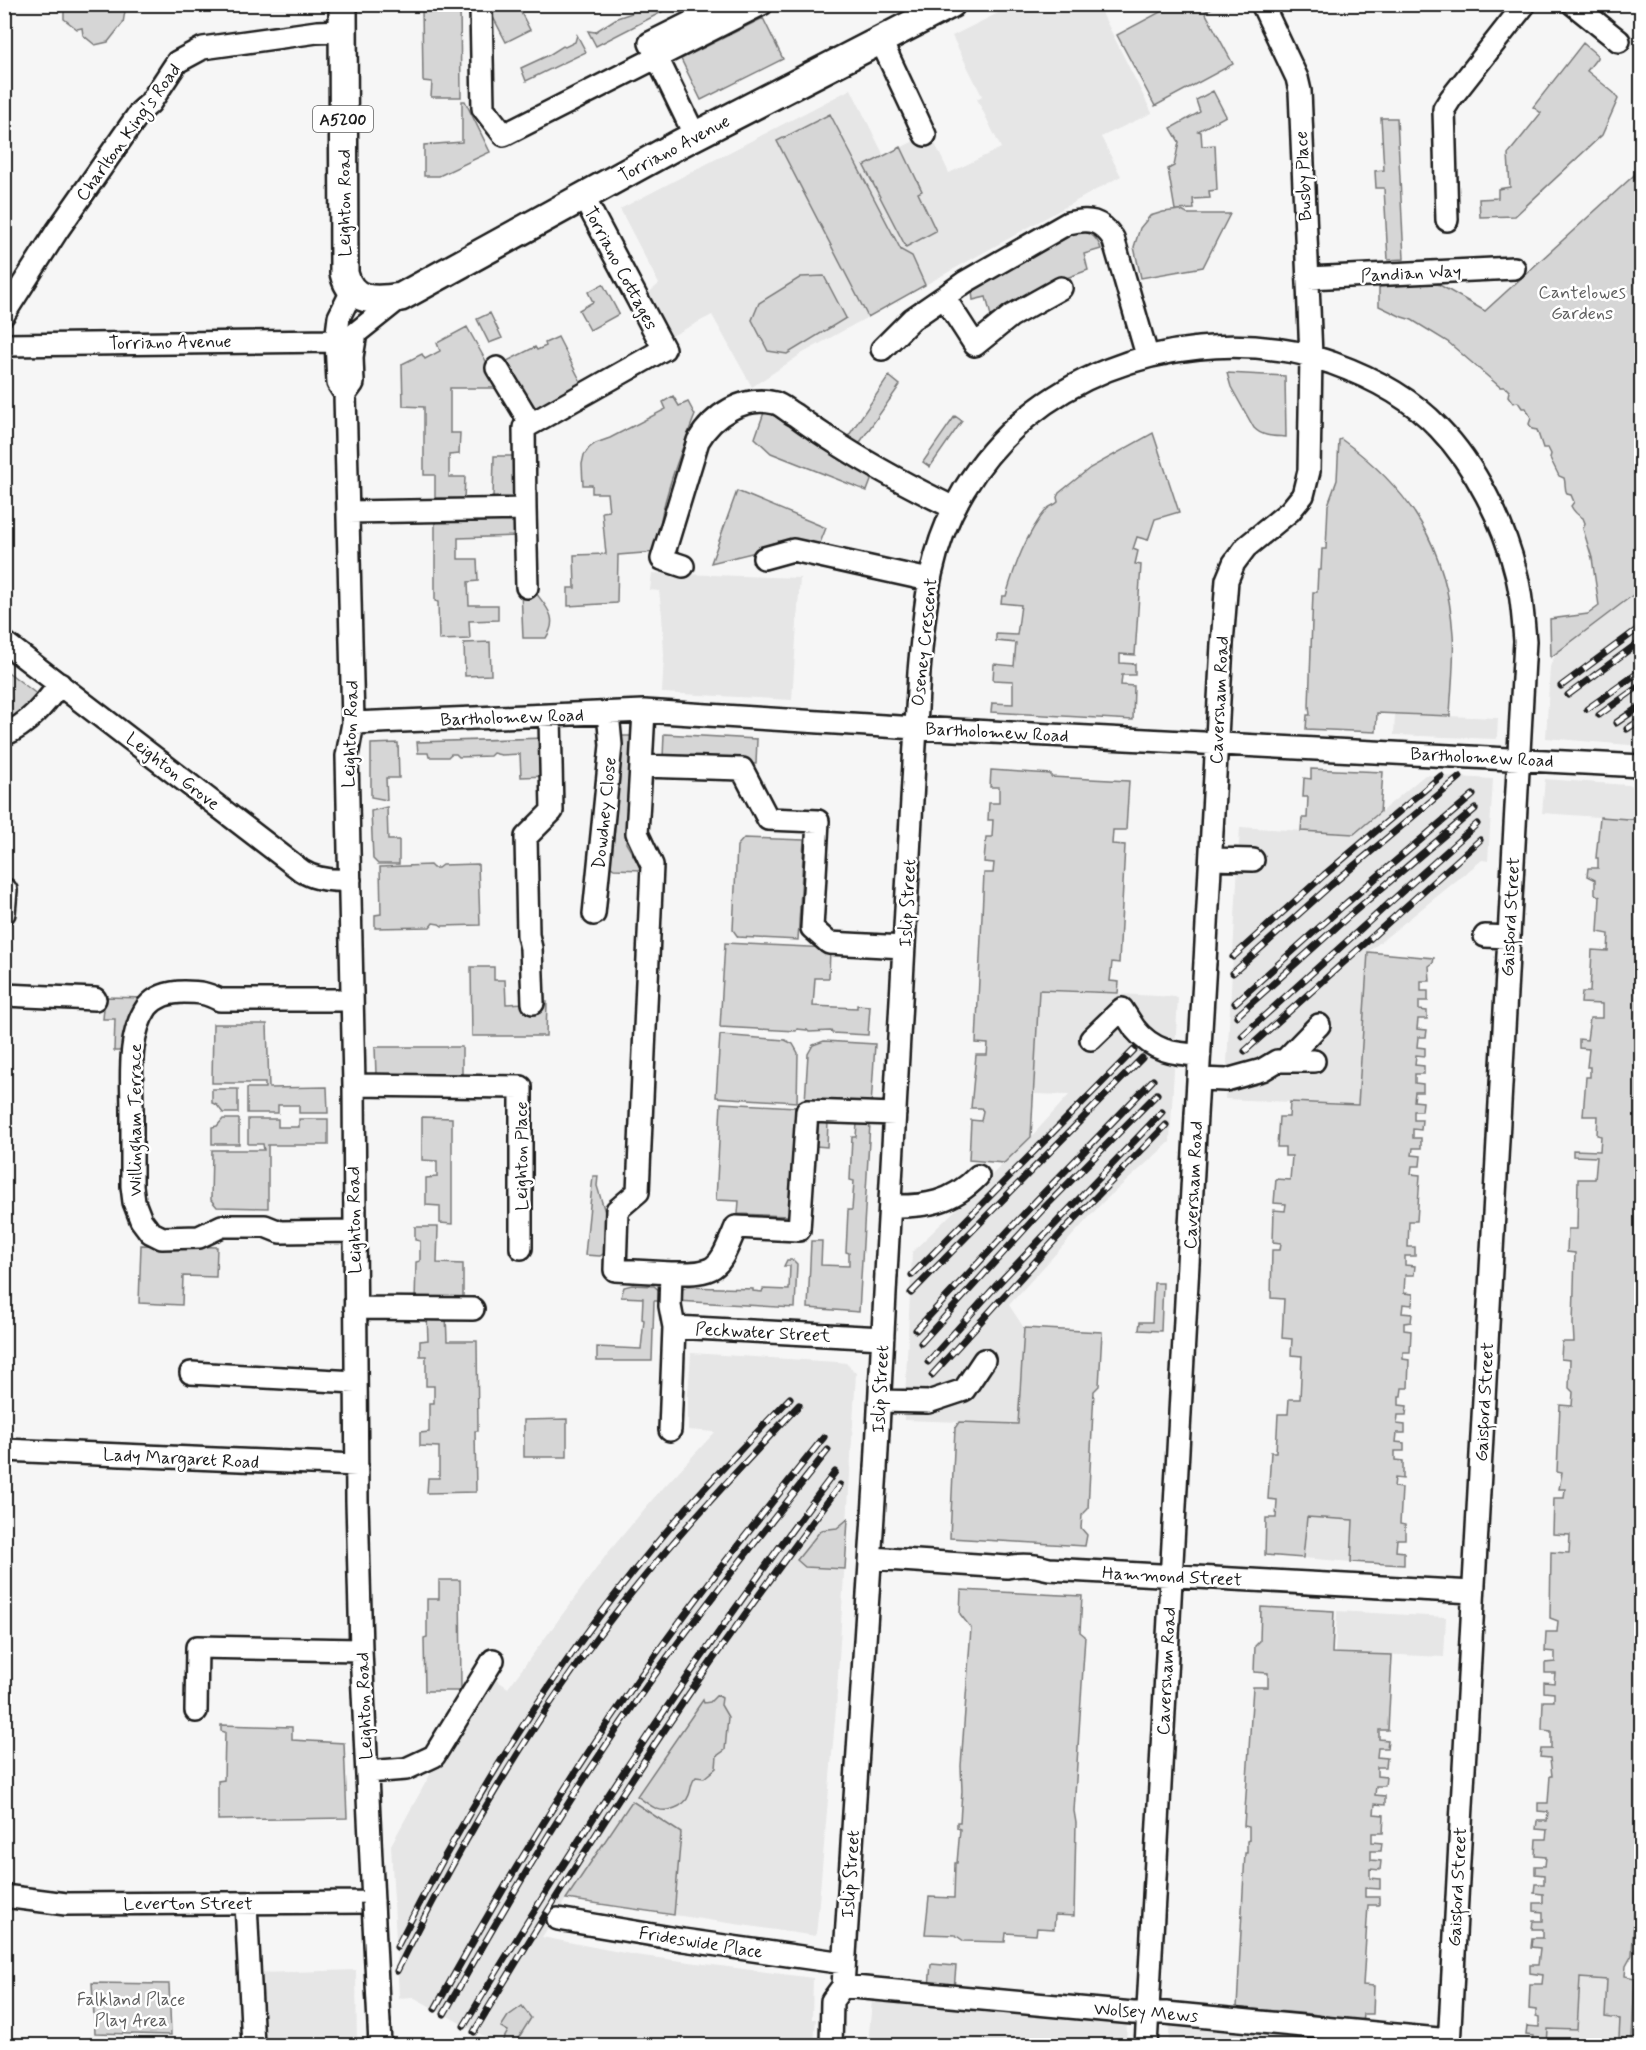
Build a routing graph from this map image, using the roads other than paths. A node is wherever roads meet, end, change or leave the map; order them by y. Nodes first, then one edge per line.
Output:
1 (343, 4) edge
2 (484, 4) edge
3 (728, 4) edge
4 (762, 4) edge
5 (951, 4) edge
6 (1262, 4) edge
7 (1525, 4) edge
8 (1573, 4) edge
9 (343, 31) junction
10 (881, 41) junction
11 (1619, 41) dead end
12 (657, 58) junction
13 (925, 135) dead end
14 (694, 136) junction
15 (583, 196) junction
16 (1447, 220) dead end
17 (1514, 268) dead end
18 (1308, 278) junction
19 (1061, 288) dead end
20 (352, 291) junction
21 (401, 297) junction
22 (944, 297) junction
23 (4, 314) edge
24 (336, 341) junction
25 (4, 345) edge
26 (882, 349) dead end
27 (1147, 355) junction
28 (1311, 356) junction
29 (497, 368) dead end
30 (345, 394) junction
31 (531, 424) junction
32 (954, 508) junction
33 (525, 509) junction
34 (348, 512) junction
35 (764, 558) dead end
36 (683, 566) dead end
37 (929, 580) junction
38 (527, 587) dead end
39 (4, 642) edge
40 (60, 684) junction
41 (644, 711) junction
42 (608, 713) junction
43 (550, 716) junction
44 (353, 723) junction
45 (916, 728) junction
46 (4, 735) edge
47 (1217, 743) junction
48 (1519, 759) junction
49 (641, 766) junction
50 (1641, 766) edge
51 (1210, 859) junction
52 (1253, 860) dead end
53 (350, 880) junction
54 (6, 890) edge
55 (4, 913) edge
56 (594, 914) dead end
57 (1485, 936) dead end
58 (1509, 938) junction
59 (904, 946) junction
60 (4, 995) edge
61 (95, 999) dead end
62 (352, 1000) junction
63 (533, 1003) dead end
64 (1319, 1025) dead end
65 (1091, 1039) dead end
66 (1200, 1054) junction
67 (1284, 1060) junction
68 (1314, 1061) dead end
69 (1198, 1079) junction
70 (354, 1085) junction
71 (896, 1114) junction
72 (978, 1176) dead end
73 (890, 1206) junction
74 (355, 1231) junction
75 (521, 1248) dead end
76 (671, 1273) junction
77 (355, 1308) junction
78 (473, 1309) dead end
79 (674, 1327) junction
80 (883, 1338) junction
81 (984, 1360) dead end
82 (191, 1372) dead end
83 (355, 1382) junction
84 (879, 1401) junction
85 (670, 1430) dead end
86 (4, 1450) edge
87 (357, 1465) junction
88 (871, 1558) junction
89 (1172, 1576) junction
90 (1473, 1592) junction
91 (361, 1650) junction
92 (493, 1660) dead end
93 (196, 1711) dead end
94 (367, 1772) junction
95 (4, 1896) edge
96 (373, 1902) junction
97 (246, 1903) junction
98 (558, 1919) dead end
99 (844, 1963) junction
100 (843, 1986) junction
101 (1148, 2014) junction
102 (1449, 2043) edge
103 (253, 2046) edge
104 (380, 2046) edge
105 (831, 2046) edge
106 (1146, 2046) edge

1 - 9 main road, Leighton Road / A5200
2 - 12 street
3 - 12 street
4 - 12 street
5 - 10 main road, Torriano Avenue
6 - 18 street, Busby Place
7 - 16 street
8 - 11 street
9 - 20 main road, Leighton Road / A5200
9 - 23 street, Charlton King's Road
10 - 13 street
10 - 14 main road, Torriano Avenue
12 - 14 street
14 - 15 main road, Torriano Avenue
15 - 21 main road, Torriano Avenue
15 - 31 street, Torriano Cottages
17 - 18 street, Pandian Way
18 - 28 street, Busby Place
19 - 22 street
20 - 21 main road
20 - 24 street, Leighton Road
21 - 30 street, Leighton Road
22 - 26 street
22 - 27 street
24 - 25 street, Torriano Avenue
24 - 30 street, Leighton Road
27 - 28 street, Oseney Crescent
27 - 32 street, Oseney Crescent
28 - 47 street, Caversham Road
28 - 48 street, Oseney Crescent
29 - 31 street
30 - 34 street, Leighton Road
31 - 33 street
32 - 36 street
32 - 37 street, Oseney Crescent
33 - 34 street
33 - 38 street
34 - 44 street, Leighton Road
35 - 37 street
37 - 45 street, Oseney Crescent
39 - 40 street, Leighton Grove
40 - 46 street
40 - 53 street, Leighton Grove
41 - 42 street, Bartholomew Road
41 - 45 street, Bartholomew Road
41 - 49 street
42 - 43 street, Bartholomew Road
42 - 56 street, Dowdney Close
43 - 44 street, Bartholomew Road
43 - 63 street
44 - 53 street, Leighton Road
45 - 47 street, Bartholomew Road
45 - 59 street, Islip Street
47 - 48 street, Bartholomew Road
47 - 51 street, Caversham Road
48 - 50 street, Bartholomew Road
48 - 58 street, Gaisford Street
49 - 59 street
49 - 76 street
51 - 52 street
51 - 66 street, Caversham Road, bridge
53 - 62 street, Leighton Road
54 - 55 street
57 - 58 street
58 - 90 street, Gaisford Street
59 - 71 street, Islip Street
60 - 61 street
62 - 70 street, Leighton Road
62 - 74 street, Willingham Terrace
64 - 67 street
65 - 66 street, bridge
66 - 69 street, Caversham Road, bridge
67 - 68 street
67 - 69 street, bridge
69 - 89 street, Caversham Road, bridge
70 - 74 street, Leighton Road
70 - 75 street, Leighton Place
71 - 73 street, Islip Street
71 - 76 street
72 - 73 street
73 - 80 street, Islip Street, bridge
74 - 77 street, Leighton Road
76 - 79 street
77 - 78 street
77 - 83 street, Leighton Road
79 - 80 street, Peckwater Street, bridge
79 - 85 street, Peckwater Street
80 - 84 street, Islip Street, bridge
81 - 84 street, bridge
82 - 83 street
83 - 87 street, Leighton Road
84 - 88 street, Islip Street, bridge
86 - 87 street, Lady Margaret Road
87 - 91 street, Leighton Road
88 - 89 street, Hammond Street
88 - 99 street, Islip Street
89 - 90 street, Hammond Street
89 - 101 street, Caversham Road
90 - 102 street, Gaisford Street
91 - 93 street
91 - 94 street, Leighton Road
92 - 94 street
94 - 96 street, Leighton Road
95 - 97 street, Leverton Street
96 - 97 street, Leverton Street
96 - 104 street, Leighton Road, bridge
97 - 103 street
98 - 99 street, Frideswide Place
99 - 100 street, Islip Street
100 - 101 street, Wolsey Mews
100 - 105 street, Islip Street
101 - 102 street, Wolsey Mews
101 - 106 street, Caversham Road

